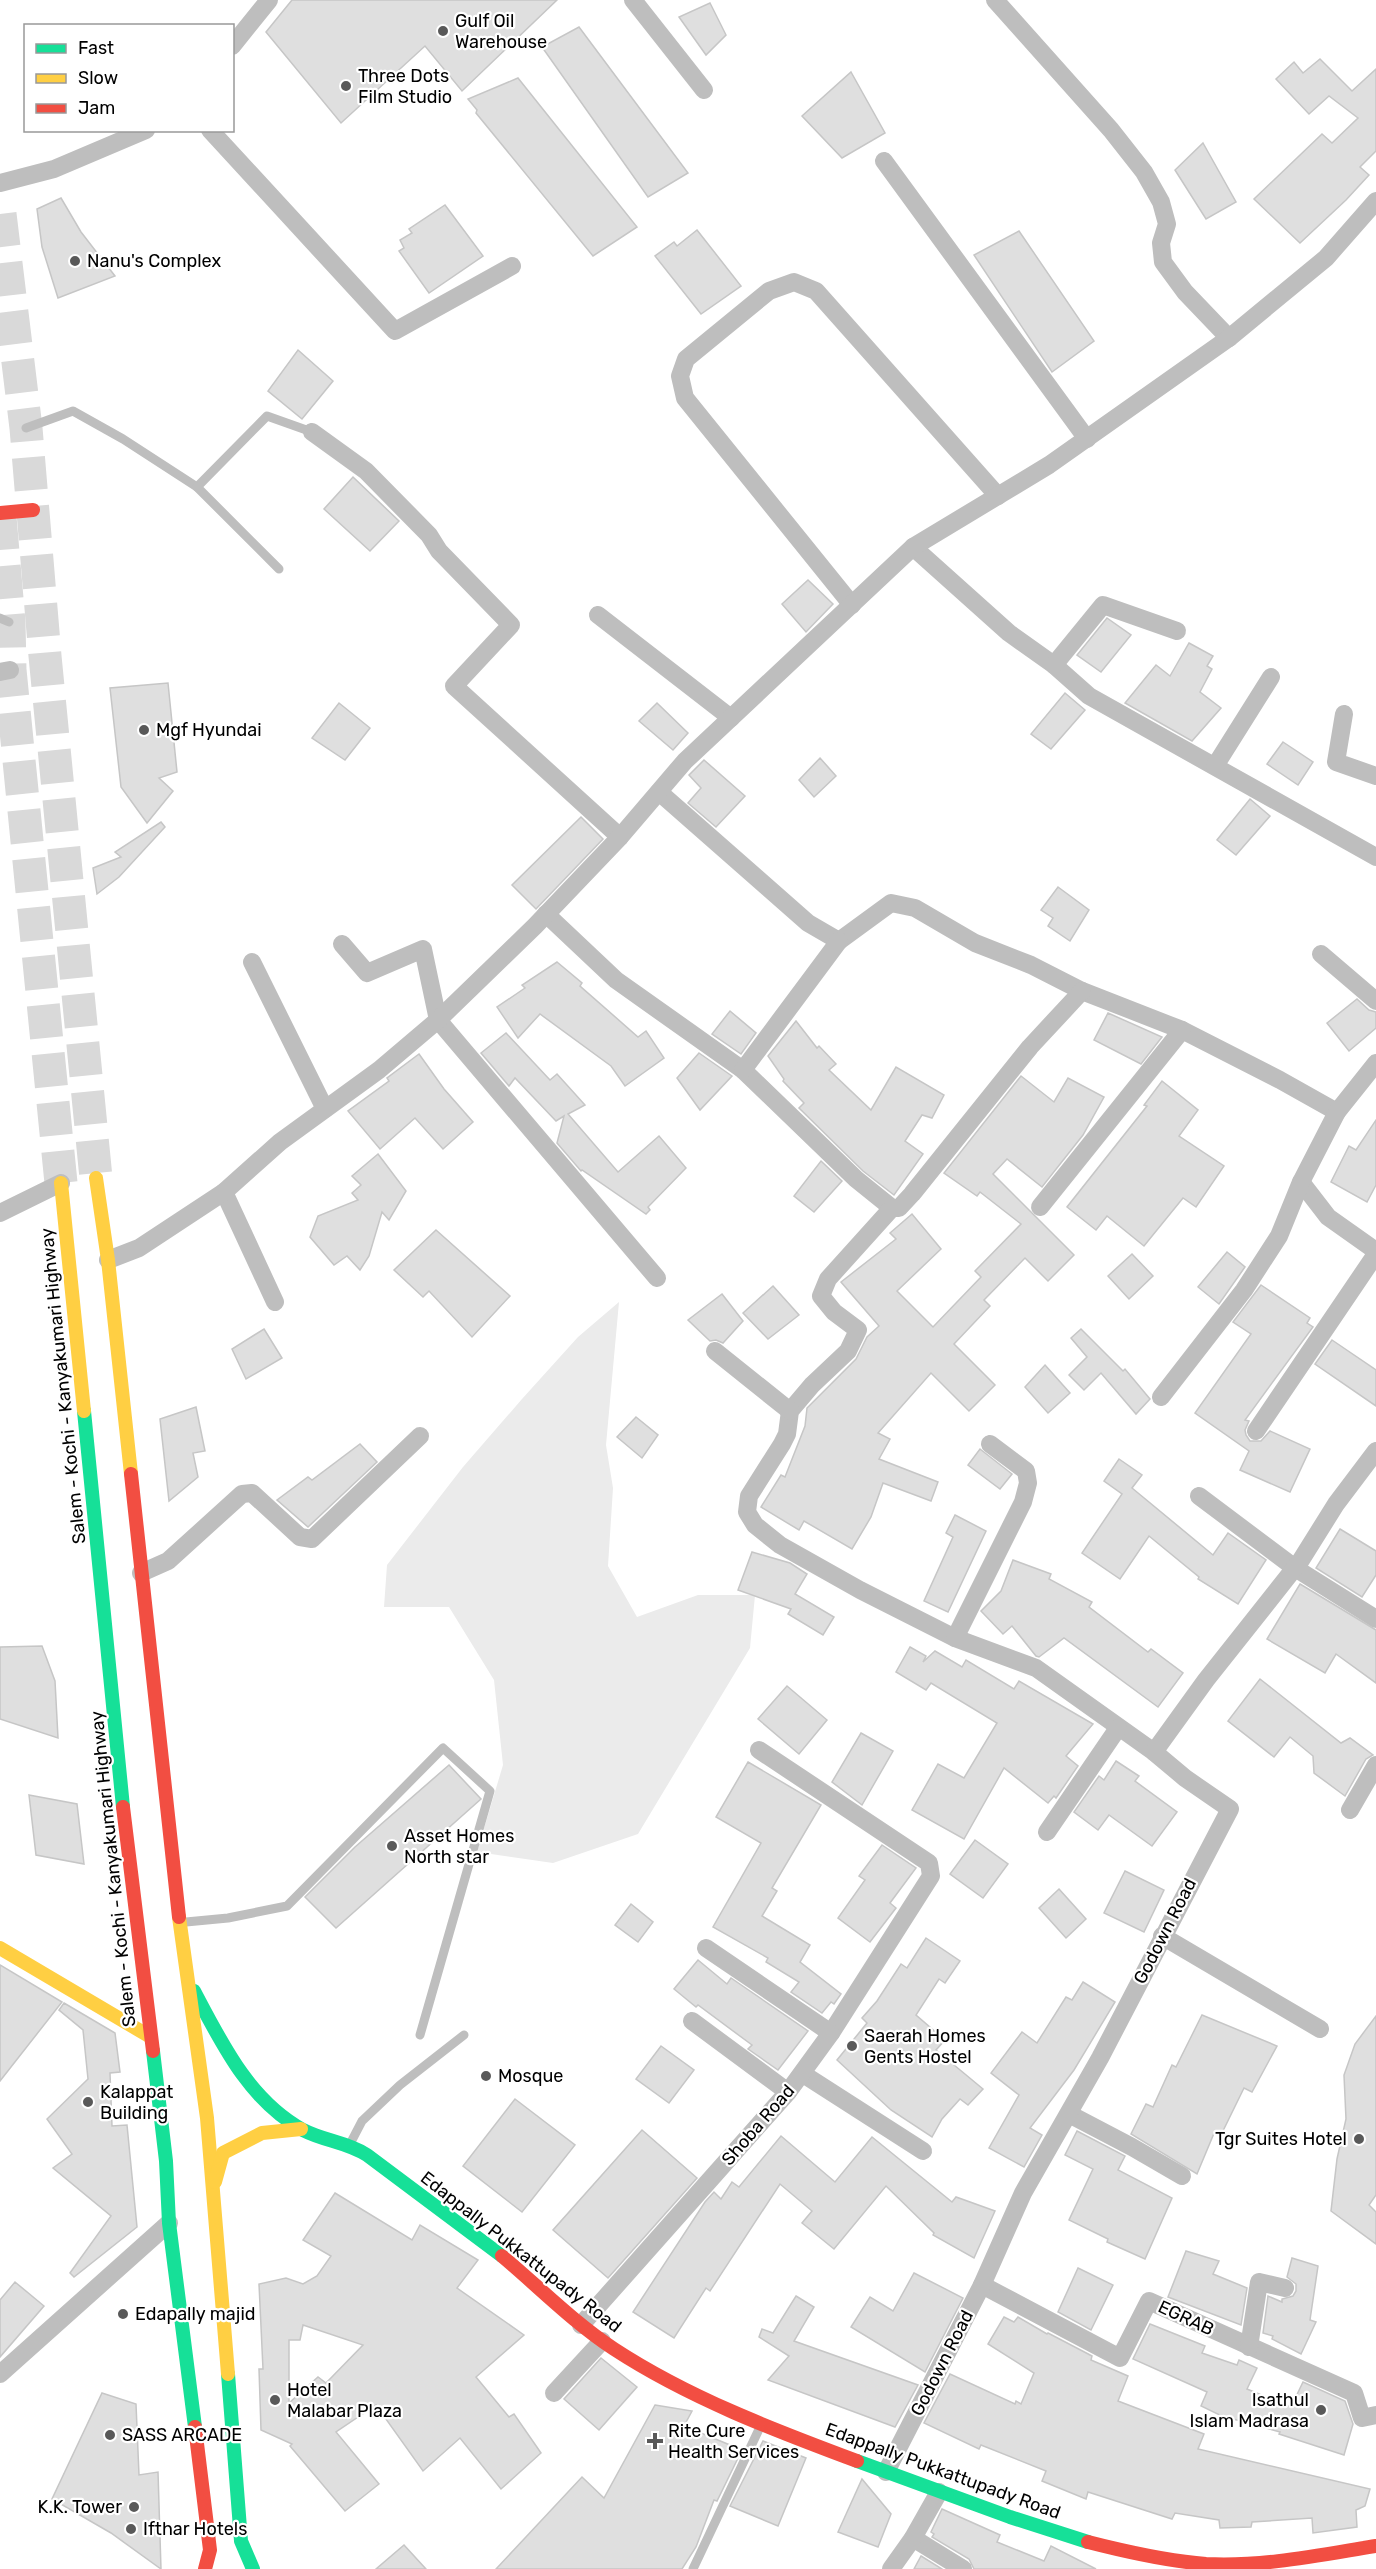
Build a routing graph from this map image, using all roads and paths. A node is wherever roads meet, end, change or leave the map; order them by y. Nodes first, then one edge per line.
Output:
1 (269, 0) edge
2 (633, 0) edge
3 (995, 0) edge
4 (234, 44) edge
5 (704, 90) dead end
6 (141, 132) edge
7 (212, 132) edge
8 (884, 161) dead end
9 (0, 183) edge
10 (1373, 211) edge
11 (512, 266) dead end
12 (1229, 338) junction
13 (26, 428) dead end
14 (312, 432) joint
15 (1086, 439) junction
16 (198, 487) junction
17 (998, 496) junction
18 (33, 510) dead end
19 (0, 513) edge
20 (913, 548) junction
21 (279, 569) dead end
22 (852, 605) junction
23 (598, 615) dead end
24 (1177, 631) dead end
25 (1054, 665) junction
26 (1271, 677) dead end
27 (1344, 714) dead end
28 (731, 718) junction
29 (1215, 766) junction
30 (1373, 770) edge
31 (659, 792) junction
32 (620, 837) junction
33 (1376, 857) edge
34 (546, 914) junction
35 (839, 941) junction
36 (342, 944) dead end
37 (1321, 954) dead end
38 (252, 962) dead end
39 (1082, 991) junction
40 (1376, 1001) edge
41 (438, 1020) junction
42 (1182, 1030) junction
43 (1376, 1063) edge
44 (742, 1070) junction
45 (325, 1109) junction
46 (1337, 1112) junction
47 (96, 1178) tunnel mouth
48 (1301, 1182) junction
49 (61, 1183) joint
50 (224, 1192) junction
51 (1040, 1207) dead end
52 (892, 1208) junction
53 (0, 1213) edge
54 (1376, 1253) edge
55 (108, 1260) junction
56 (657, 1278) dead end
57 (275, 1302) dead end
58 (715, 1351) dead end
59 (1161, 1397) dead end
60 (790, 1411) junction
61 (1256, 1431) dead end
62 (420, 1436) dead end
63 (990, 1444) dead end
64 (1376, 1451) edge
65 (1199, 1496) dead end
66 (1295, 1568) junction
67 (141, 1573) junction
68 (1376, 1619) edge
69 (955, 1638) junction
70 (1118, 1728) junction
71 (759, 1750) dead end
72 (1154, 1752) junction
73 (1376, 1765) edge
74 (1350, 1810) dead end
75 (1047, 1832) dead end
76 (180, 1922) junction
77 (1162, 1936) junction
78 (182, 1943) junction
79 (0, 1948) edge
80 (706, 1948) dead end
81 (692, 2021) dead end
82 (1320, 2029) dead end
83 (831, 2033) junction
84 (420, 2035) dead end
85 (464, 2035) dead end
86 (149, 2036) junction
87 (803, 2074) junction
88 (788, 2092) junction
89 (1069, 2114) junction
90 (301, 2129) junction
91 (349, 2145) junction
92 (923, 2151) dead end
93 (1182, 2176) dead end
94 (214, 2186) junction
95 (169, 2223) junction
96 (982, 2284) junction
97 (1285, 2288) dead end
98 (581, 2325) junction
99 (602, 2341) junction
100 (1249, 2348) junction
101 (0, 2374) edge
102 (554, 2393) dead end
103 (1376, 2415) edge
104 (761, 2424) junction
105 (886, 2472) junction
106 (939, 2492) junction
107 (913, 2538) junction
108 (1376, 2546) edge
109 (205, 2569) edge
110 (253, 2569) edge
111 (693, 2569) edge
112 (891, 2569) edge
113 (963, 2569) edge

1 - 4 street
2 - 5 street
3 - 12 street
6 - 9 street
7 - 11 street
8 - 15 street
10 - 12 street
12 - 15 street
13 - 16 lane
14 - 16 lane
14 - 32 street
15 - 17 street
16 - 21 lane
17 - 20 street
17 - 22 street
18 - 19 main road
20 - 22 street
20 - 25 street
22 - 28 street
23 - 28 street
24 - 25 street
25 - 29 street
26 - 29 street
27 - 30 street
28 - 31 street
29 - 33 street
31 - 32 street
31 - 35 street
32 - 34 street
34 - 41 street
34 - 44 street
35 - 39 street
35 - 44 street
36 - 41 street
37 - 40 street
38 - 45 street
39 - 42 street
39 - 52 street
41 - 45 street
41 - 56 street
42 - 46 street
42 - 51 street
43 - 46 street
44 - 52 street
45 - 50 street
46 - 48 street
47 - 55 main road
48 - 54 street
48 - 59 street
49 - 53 street
49 - 86 main road, Salem - Kochi - Kanyakumari Highway
50 - 55 street
50 - 57 street
52 - 60 street
54 - 61 street
55 - 67 main road
58 - 60 street
60 - 69 street
62 - 67 street
63 - 69 street
64 - 66 street
65 - 66 street
66 - 68 street
66 - 72 street
67 - 76 main road
69 - 70 street
70 - 72 street
70 - 75 street
71 - 83 street, Shoba Road
72 - 77 street, Godown Road
73 - 74 street
76 - 78 main road
76 - 84 lane
77 - 82 street
77 - 89 street, Godown Road
78 - 90 main road
78 - 94 main road
79 - 86 main road
80 - 83 street
81 - 88 street
83 - 87 street, Shoba Road
85 - 91 lane
86 - 95 main road, Salem - Kochi - Kanyakumari Highway
87 - 88 street, Shoba Road
87 - 92 street
88 - 98 street, Shoba Road
89 - 93 street
89 - 96 street, Godown Road
90 - 91 main road, Edappally Pukkattupady Road
90 - 94 main road
91 - 98 main road, Edappally Pukkattupady Road
94 - 110 main road
95 - 101 street
95 - 109 main road, Salem - Kochi - Kanyakumari Highway
96 - 100 street, EGRAB
96 - 105 street, Godown Road
97 - 100 street
98 - 99 main road, Edappally Pukkattupady Road
99 - 102 street
99 - 104 main road, Edappally Pukkattupady Road
100 - 103 street, EGRAB
104 - 105 main road, Edappally Pukkattupady Road
104 - 111 lane
105 - 106 main road, Edappally Pukkattupady Road
106 - 107 street
106 - 108 main road, Edappally Pukkattupady Road
107 - 112 street
107 - 113 street

